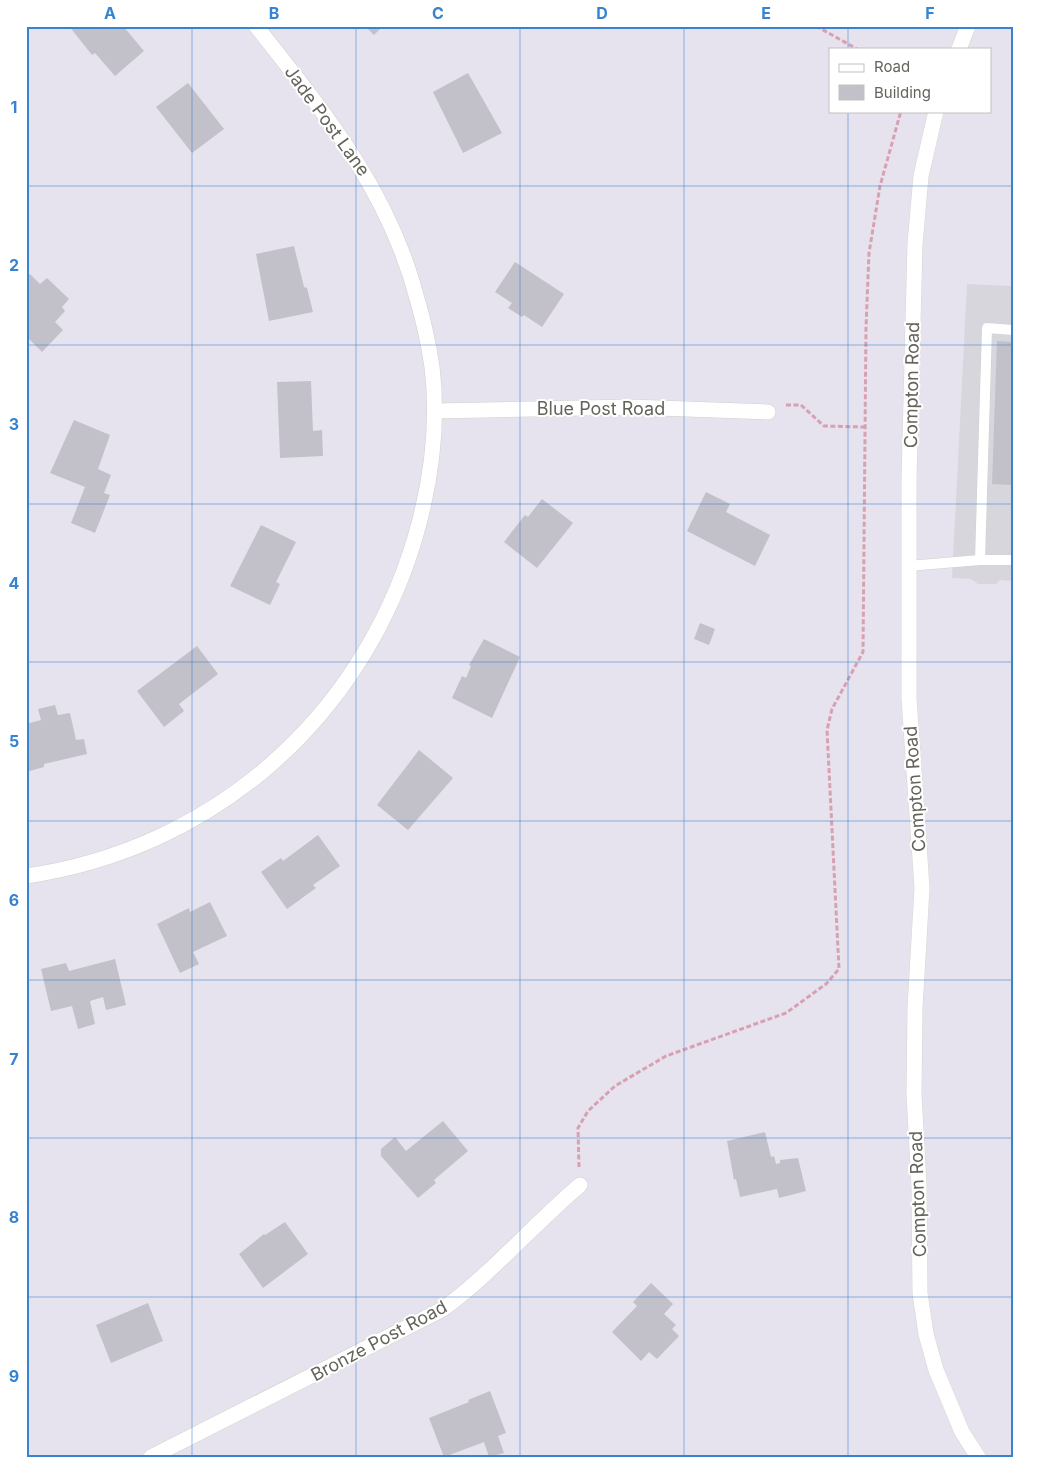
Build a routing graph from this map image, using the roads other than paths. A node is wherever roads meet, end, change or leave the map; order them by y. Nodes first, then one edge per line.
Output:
1 (256, 26) edge
2 (968, 26) edge
3 (959, 48) edge
4 (936, 112) edge
5 (1013, 330) edge
6 (435, 411) junction
7 (768, 412) road end
8 (980, 560) junction
9 (1013, 560) edge
10 (908, 566) junction
11 (26, 876) edge
12 (580, 1185) road end
13 (151, 1457) edge
14 (978, 1457) edge

1 - 6 street, Jade Post Lane
2 - 3 street
4 - 10 street, Compton Road
5 - 8 lane
6 - 7 street, Blue Post Road
6 - 11 street, Jade Post Lane
8 - 9 lane
8 - 10 lane
10 - 14 street, Compton Road
12 - 13 street, Bronze Post Road

